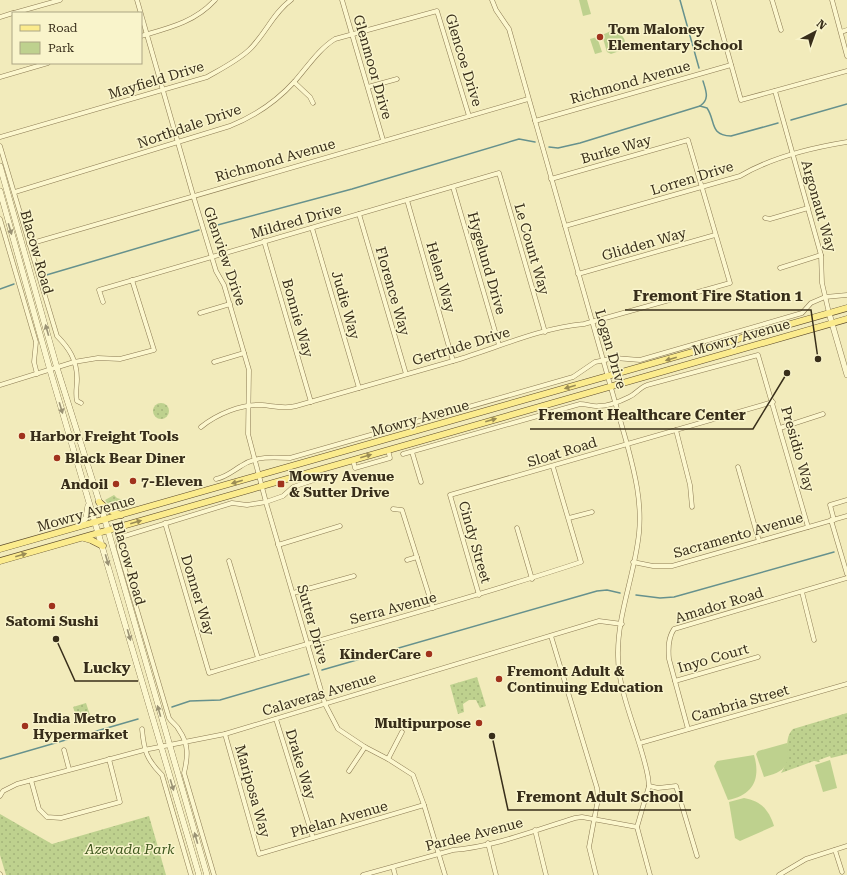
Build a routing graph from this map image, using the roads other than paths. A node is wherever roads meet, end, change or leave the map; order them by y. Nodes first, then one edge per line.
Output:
1 (60, 0) edge
2 (137, 0) edge
3 (216, 0) edge
4 (292, 0) edge
5 (342, 0) edge
6 (492, 0) edge
7 (713, 0) edge
8 (772, 0) edge
9 (832, 0) edge
10 (437, 11) joint
11 (18, 12) edge
12 (141, 12) edge
13 (12, 14) edge
14 (142, 15) edge
15 (0, 17) edge
16 (781, 30) dead end
17 (847, 30) edge
18 (841, 32) junction
19 (148, 34) junction
20 (352, 34) junction
21 (142, 36) edge
22 (847, 56) edge
23 (45, 64) edge
24 (731, 65) junction
25 (847, 71) edge
26 (0, 77) edge
27 (397, 79) dead end
28 (294, 82) junction
29 (368, 87) junction
30 (163, 89) junction
31 (776, 90) junction
32 (528, 99) junction
33 (313, 103) dead end
34 (469, 116) junction
35 (535, 121) junction
36 (0, 137) edge
37 (383, 140) junction
38 (847, 142) edge
39 (178, 143) junction
40 (0, 146) edge
41 (792, 155) junction
42 (0, 166) edge
43 (499, 173) joint
44 (551, 179) junction
45 (453, 187) junction
46 (702, 188) junction
47 (0, 191) edge
48 (14, 192) junction
49 (193, 195) junction
50 (407, 200) junction
51 (808, 208) junction
52 (359, 214) junction
53 (765, 218) dead end
54 (0, 219) edge
55 (565, 226) junction
56 (312, 228) junction
57 (716, 236) junction
58 (264, 241) junction
59 (29, 244) junction
60 (821, 255) junction
61 (212, 256) junction
62 (780, 268) dead end
63 (578, 274) junction
64 (132, 280) junction
65 (847, 295) edge
66 (825, 297) junction
67 (103, 302) dead end
68 (230, 304) junction
69 (847, 308) edge
70 (200, 313) dead end
71 (829, 313) junction
72 (847, 319) edge
73 (593, 321) junction
74 (832, 324) junction
75 (545, 332) junction
76 (499, 346) junction
77 (244, 353) junction
78 (758, 355) joint
79 (603, 360) junction
80 (453, 361) junction
81 (74, 362) junction
82 (214, 362) dead end
83 (58, 368) junction
84 (50, 370) junction
85 (37, 374) junction
86 (406, 374) junction
87 (847, 375) edge
88 (608, 377) junction
89 (0, 384) edge
90 (611, 386) junction
91 (359, 388) junction
92 (311, 402) junction
93 (615, 402) junction
94 (773, 402) junction
95 (81, 403) dead end
96 (249, 405) junction
97 (823, 414) dead end
98 (201, 427) dead end
99 (780, 428) junction
100 (676, 430) junction
101 (627, 444) junction
102 (412, 452) junction
103 (403, 454) dead end
104 (256, 459) junction
105 (553, 467) junction
106 (738, 467) dead end
107 (259, 476) junction
108 (320, 478) dead end
109 (216, 479) dead end
110 (421, 482) dead end
111 (261, 486) junction
112 (87, 493) junction
113 (450, 495) joint
114 (847, 500) edge
115 (99, 502) junction
116 (266, 502) junction
117 (692, 507) dead end
118 (393, 509) dead end
119 (592, 512) dead end
120 (122, 515) junction
121 (847, 516) edge
122 (570, 518) junction
123 (105, 520) junction
124 (832, 520) junction
125 (96, 523) junction
126 (164, 523) junction
127 (340, 526) dead end
128 (808, 527) junction
129 (517, 528) dead end
130 (75, 529) junction
131 (108, 530) junction
132 (99, 533) junction
133 (82, 537) junction
134 (759, 541) junction
135 (22, 543) junction
136 (278, 545) junction
137 (103, 546) junction
138 (0, 549) edge
139 (0, 554) edge
140 (417, 558) junction
141 (408, 560) dead end
142 (0, 561) edge
143 (229, 561) dead end
144 (633, 562) junction
145 (847, 574) edge
146 (354, 576) dead end
147 (847, 578) edge
148 (532, 579) junction
149 (802, 592) junction
150 (293, 593) junction
151 (479, 595) junction
152 (432, 608) junction
153 (622, 624) junction
154 (552, 636) junction
155 (814, 640) dead end
156 (308, 644) junction
157 (758, 657) dead end
158 (258, 658) junction
159 (210, 673) joint
160 (675, 681) junction
161 (847, 684) edge
162 (325, 704) junction
163 (276, 719) junction
164 (142, 729) dead end
165 (688, 729) junction
166 (402, 732) dead end
167 (225, 734) junction
168 (185, 743) junction
169 (640, 743) junction
170 (170, 746) junction
171 (161, 747) junction
172 (365, 747) junction
173 (64, 750) dead end
174 (144, 750) junction
175 (109, 758) junction
176 (388, 759) junction
177 (69, 769) junction
178 (348, 771) dead end
179 (31, 780) junction
180 (649, 786) junction
181 (0, 796) edge
182 (424, 805) junction
183 (595, 819) junction
184 (637, 827) junction
185 (535, 830) junction
186 (313, 838) junction
187 (488, 843) junction
188 (847, 846) edge
189 (836, 850) junction
190 (259, 854) joint
191 (440, 854) junction
192 (697, 856) dead end
193 (393, 867) junction
194 (842, 872) dead end
195 (781, 874) edge
196 (191, 875) edge
197 (199, 875) edge
198 (207, 875) edge
199 (214, 875) edge
200 (363, 875) edge
201 (395, 875) edge
202 (445, 875) edge
203 (496, 875) edge
204 (546, 875) edge
205 (596, 875) edge
206 (650, 875) edge

1 - 11 street
2 - 12 street, Glenview Drive
3 - 19 street
4 - 30 street, Mayfield Drive
5 - 20 street, Glenmoor Drive
6 - 32 street, Logan Drive
7 - 24 street
8 - 16 street
9 - 18 street
10 - 20 street, Northdale Drive
10 - 34 street, Glencoe Drive
13 - 15 street
14 - 19 street, Glenview Drive
17 - 18 street
18 - 22 street
19 - 21 street
19 - 30 street, Glenview Drive
20 - 28 street, Northdale Drive
20 - 29 street, Glenmoor Drive
23 - 26 street
24 - 31 street
24 - 35 street, Richmond Avenue
25 - 31 street
27 - 29 street
28 - 33 street
28 - 39 street, Northdale Drive
29 - 37 street, Glenmoor Drive
30 - 36 street, Mayfield Drive
30 - 39 street, Glenview Drive
31 - 41 street, Argonaut Way
32 - 34 street, Richmond Avenue
32 - 35 street, Logan Drive
34 - 37 street, Richmond Avenue
35 - 44 street, Logan Drive
37 - 49 street, Richmond Avenue
38 - 41 street, Lorren Drive
39 - 48 street, Northdale Drive
39 - 49 street, Glenview Drive
40 - 48 street, Blacow Road
41 - 46 street, Lorren Drive
41 - 51 street, Argonaut Way
83 -> 42 main road, Blacow Road
43 - 45 street, Mildred Drive
43 - 75 street, Le Count Way
44 - 46 street, Burke Way
44 - 55 street, Logan Drive
45 - 50 street, Mildred Drive
45 - 76 street, Hygelund Drive
46 - 55 street, Lorren Drive
46 - 57 street
47 -> 84 main road, Blacow Road
48 - 59 street, Blacow Road
49 - 59 street, Richmond Avenue
49 - 61 street, Glenview Drive
50 - 52 street, Mildred Drive
50 - 80 street, Helen Way
51 - 53 street
51 - 60 street, Argonaut Way
52 - 56 street, Mildred Drive
52 - 86 street, Florence Way
54 - 85 street, Blacow Road
55 - 63 street, Logan Drive
56 - 58 street, Mildred Drive
56 - 91 street, Judie Way
57 - 63 street, Glidden Way
57 - 73 street, Gertrude Drive
58 - 61 street, Mildred Drive
58 - 92 street, Bonnie Way
59 - 81 street, Blacow Road
60 - 62 street
60 - 66 street, Argonaut Way
61 - 64 street, Mildred Drive
61 - 68 street, Glenview Drive
63 - 73 street, Logan Drive
64 - 67 street, Mildred Drive
64 - 81 street
65 - 66 street, Mowry Avenue
66 - 71 street, Argonaut Way
66 - 79 street, Mowry Avenue
68 - 70 street
68 - 77 street, Glenview Drive
69 - 71 main road, Mowry Avenue
71 - 74 street, Argonaut Way
71 -> 88 main road, Mowry Avenue
72 - 74 main road, Mowry Avenue
73 - 75 street, Gertrude Drive
73 - 79 street, Logan Drive
74 - 87 street, Argonaut Way
74 - 90 main road, Mowry Avenue
75 - 76 street, Gertrude Drive
76 - 80 street, Gertrude Drive
77 - 82 street
77 - 96 street, Glenview Drive
78 - 93 street, Mowry Avenue
78 - 94 street, Presidio Way
79 - 88 street, Logan Drive
79 - 104 street, Mowry Avenue
80 - 86 street, Gertrude Drive
81 - 83 street
81 - 95 street, Blacow Road
83 - 84 street
83 - 115 main road, Blacow Road
84 - 85 street
84 -> 112 main road, Blacow Road
85 - 89 street
86 - 91 street, Gertrude Drive
88 - 90 street, Logan Drive
88 -> 107 main road, Mowry Avenue
90 - 93 street, Logan Drive
111 -> 90 main road, Mowry Avenue
91 - 92 street, Gertrude Drive
92 - 96 street, Gertrude Drive
93 - 101 street, Logan Drive
93 - 102 street, Mowry Avenue
94 - 99 street, Presidio Way
94 - 100 street, Sloat Road
96 - 98 street, Gertrude Drive
96 - 104 street, Glenview Drive
97 - 99 street
99 - 128 street, Presidio Way
100 - 101 street, Sloat Road
100 - 117 street
101 - 105 street, Sloat Road
101 - 144 street, Logan Drive
102 - 103 street, Mowry Avenue
102 - 110 street
104 - 107 street, Glenview Drive
104 - 109 street, Mowry Avenue
105 - 113 street, Sloat Road
105 - 122 street
106 - 134 street
107 - 111 street, Sutter Drive
107 -> 120 main road, Mowry Avenue
108 - 116 street
111 - 116 street, Sutter Drive
131 -> 111 main road, Mowry Avenue
112 - 125 main road, Blacow Road
112 - 130 main road
113 - 151 street, Cindy Street
114 - 124 street
115 - 120 main road
115 - 123 main road, Blacow Road
116 - 126 street
116 - 136 street, Sutter Drive
118 - 140 street
119 - 122 street
120 - 123 main road, Mowry Avenue
121 - 124 street, Sacramento Avenue
122 - 148 street, Serra Avenue
123 - 125 main road, Mowry Avenue
123 - 131 main road, Blacow Road
124 - 128 street, Sacramento Avenue
124 - 145 street
125 - 130 main road, Mowry Avenue
125 - 132 main road, Blacow Road
126 - 159 street, Donner Way
126 - 168 street, Blacow Road
127 - 136 street
128 - 134 street, Sacramento Avenue
129 - 148 street
130 - 135 main road, Mowry Avenue
131 - 132 main road, Mowry Avenue
170 -> 131 main road, Blacow Road
132 - 133 main road, Mowry Avenue
132 - 137 main road, Blacow Road
133 - 137 main road
142 -> 133 main road, Mowry Avenue
134 - 144 street, Sacramento Avenue
135 - 138 main road, Mowry Avenue
135 - 139 main road
136 - 150 street, Sutter Drive
137 -> 171 main road, Blacow Road
140 - 141 street
140 - 152 street
143 - 158 street
144 - 153 street, Logan Drive
146 - 150 street
147 - 149 street, Amador Road
148 - 151 street, Serra Avenue
149 - 155 street
149 - 160 street, Amador Road
150 - 156 street, Sutter Drive
151 - 152 street, Serra Avenue
152 - 156 street, Serra Avenue
153 - 154 street, Calaveras Avenue
153 - 169 street, Logan Drive
154 - 162 street, Calaveras Avenue
154 - 183 street
156 - 158 street, Serra Avenue
156 - 162 street, Sutter Drive
157 - 160 street, Inyo Court
158 - 159 street, Serra Avenue
160 - 165 street, Amador Road
161 - 165 street, Cambria Street
162 - 163 street, Calaveras Avenue
162 - 172 street, Sutter Drive
163 - 167 street, Calaveras Avenue
163 - 186 street, Drake Way
164 - 174 street
165 - 169 street, Cambria Street
166 - 176 street
167 - 168 street, Calaveras Avenue
167 - 190 street, Mariposa Way
168 - 170 street, Calaveras Avenue
168 - 199 street, Blacow Road
169 - 180 street, Logan Drive
170 - 171 street, Calaveras Avenue
198 -> 170 main road, Blacow Road
171 - 174 street, Calaveras Avenue
171 -> 197 main road, Blacow Road
172 - 176 street, Sutter Drive
172 - 178 street
173 - 177 street
174 - 175 street, Calaveras Avenue
174 - 196 street
175 - 177 street, Calaveras Avenue
175 - 179 street
176 - 182 street, Sutter Drive
177 - 179 street, Calaveras Avenue
179 - 181 street, Calaveras Avenue
180 - 184 street, Logan Drive
180 - 192 street
182 - 186 street, Phelan Avenue
182 - 191 street, Sutter Drive
183 - 184 street, Pardee Avenue
183 - 185 street, Pardee Avenue
183 - 205 street
184 - 206 street
185 - 187 street, Pardee Avenue
185 - 204 street
186 - 190 street, Phelan Avenue
187 - 191 street, Pardee Avenue
187 - 203 street
188 - 189 street
189 - 194 street
189 - 195 street
191 - 193 street, Pardee Avenue
191 - 202 street, Sutter Drive
193 - 200 street, Pardee Avenue
193 - 201 street

